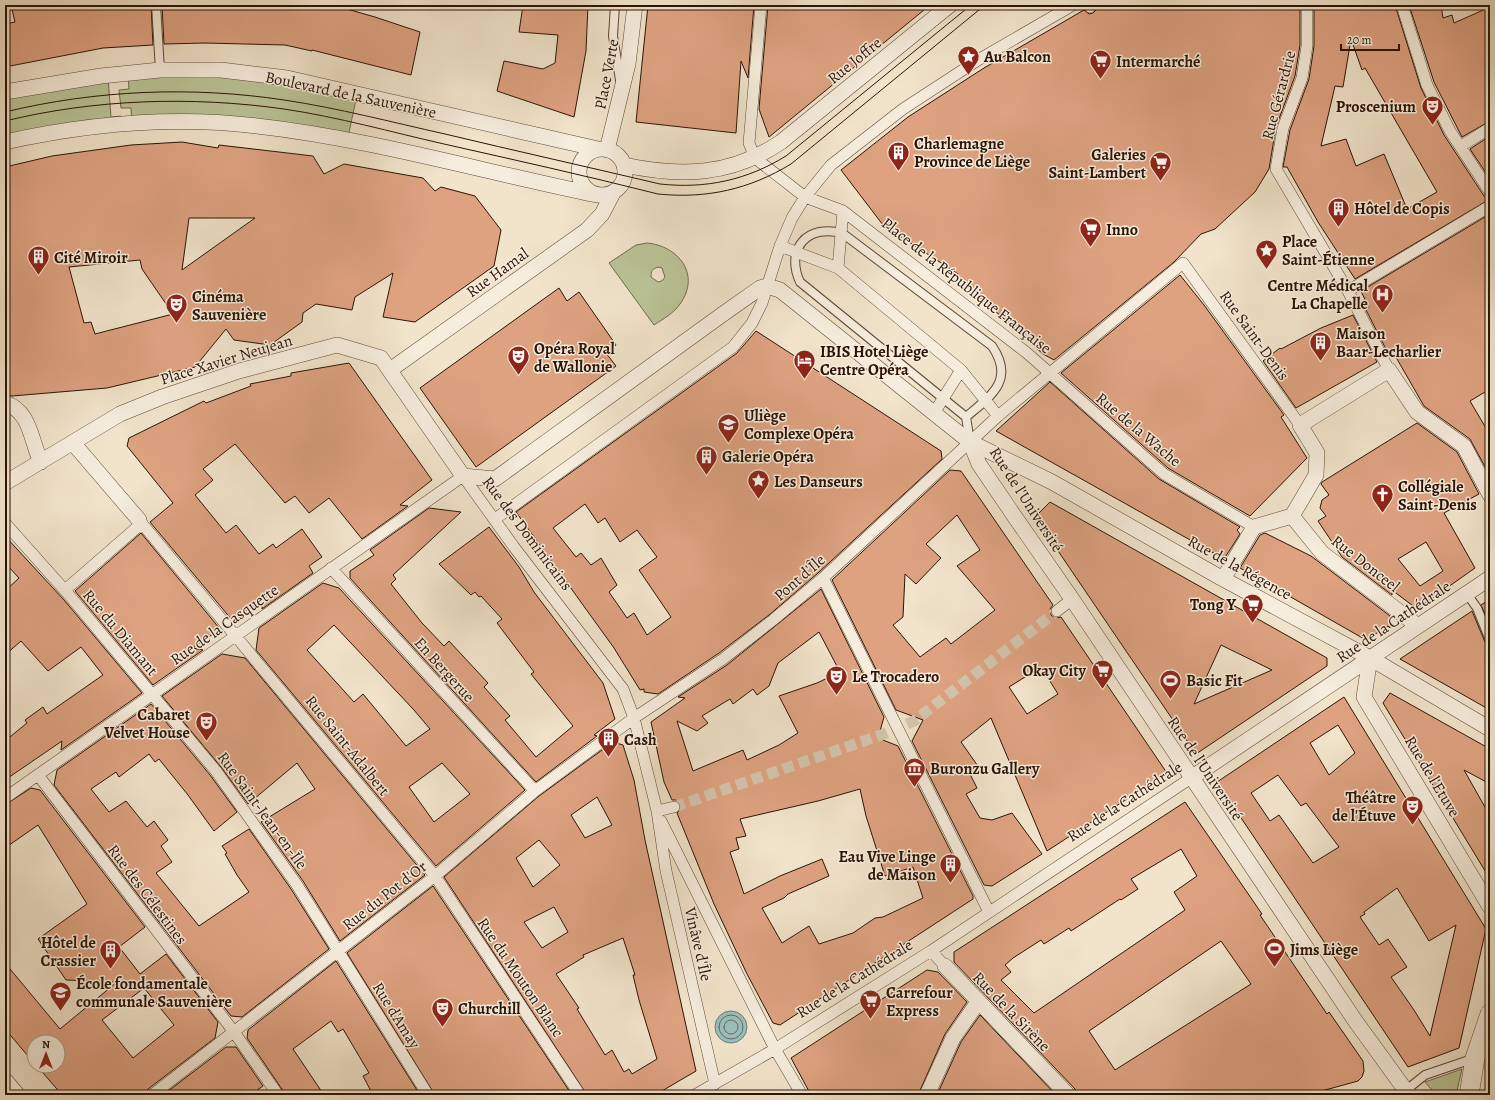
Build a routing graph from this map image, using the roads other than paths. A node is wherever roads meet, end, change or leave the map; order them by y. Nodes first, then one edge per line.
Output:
1 (156, 5) edge
2 (615, 5) edge
3 (635, 5) edge
4 (761, 5) edge
5 (950, 5) edge
6 (1073, 5) edge
7 (1308, 5) edge
8 (1402, 5) edge
9 (160, 70) junction
10 (622, 88) junction
11 (5, 92) edge
12 (1490, 128) edge
13 (5, 142) edge
14 (1461, 146) junction
15 (602, 149) junction
16 (755, 158) junction
17 (624, 165) junction
18 (1490, 192) edge
19 (612, 193) junction
20 (597, 195) junction
21 (804, 197) junction
22 (1490, 206) edge
23 (843, 211) junction
24 (842, 233) junction
25 (780, 246) junction
26 (796, 253) junction
27 (838, 268) junction
28 (771, 287) junction
29 (1348, 291) junction
30 (390, 370) junction
31 (961, 370) junction
32 (1389, 370) junction
33 (1048, 373) junction
34 (943, 399) junction
35 (984, 401) junction
36 (7, 404) edge
37 (934, 413) junction
38 (998, 416) junction
39 (966, 417) junction
40 (1300, 425) junction
41 (970, 442) junction
42 (73, 443) junction
43 (41, 462) junction
44 (463, 476) junction
45 (5, 483) edge
46 (1490, 495) edge
47 (1292, 516) junction
48 (495, 518) junction
49 (141, 522) junction
50 (5, 523) edge
51 (1254, 527) junction
52 (331, 568) junction
53 (823, 578) junction
54 (1490, 578) edge
55 (1223, 579) junction
56 (65, 590) junction
57 (1467, 594) junction
58 (1072, 599) junction
59 (1057, 611) tunnel mouth
60 (1418, 626) junction
61 (236, 635) junction
62 (1490, 640) edge
63 (1370, 658) junction
64 (152, 694) junction
65 (634, 718) junction
66 (1490, 729) edge
67 (38, 775) junction
68 (1191, 778) junction
69 (535, 791) junction
70 (5, 798) edge
71 (674, 807) tunnel mouth
72 (656, 811) junction
73 (435, 876) junction
74 (1490, 907) edge
75 (989, 912) junction
76 (932, 950) junction
77 (338, 952) junction
78 (945, 966) joint
79 (978, 1002) junction
80 (1490, 1014) edge
81 (234, 1032) junction
82 (776, 1049) junction
83 (1475, 1058) junction
84 (5, 1083) edge
85 (715, 1084) junction
86 (1404, 1094) edge
87 (15, 1095) edge
88 (152, 1095) edge
89 (278, 1095) edge
90 (428, 1095) edge
91 (580, 1095) edge
92 (695, 1095) edge
93 (802, 1095) edge
94 (927, 1095) edge
95 (1068, 1095) edge
96 (1469, 1095) edge

1 - 9 lane
2 - 10 lane
3 - 10 street, Place Verte
4 - 16 street
5 - 16 street, Rue Joffre
6 - 21 street
7 - 29 street, Rue Gérardrie
8 - 14 street
9 - 11 street, Boulevard de la Sauvenière
9 - 15 street, Boulevard de la Sauvenière
10 - 15 street, Place Verte
12 - 14 street
13 - 20 street
14 - 18 street
15 - 17 street
15 - 20 street
16 - 17 street, Rue Joffre
16 - 21 street, Place de la République Française
17 - 19 street
19 - 20 street
19 - 30 street, Rue Hamal
21 - 23 street, Place de la République Française
21 - 25 street
22 - 29 street
23 - 24 street
23 - 33 street, Place de la République Française
24 - 26 lane
24 - 27 street
24 - 35 lane
25 - 26 street
25 - 28 street
26 - 27 street
26 - 34 lane
27 - 31 street
28 - 37 street
28 - 44 street
28 - 48 street
29 - 32 street
30 - 42 street, Place Xavier Neujean
30 - 44 street, Rue des Dominicains
31 - 34 street
31 - 35 street
32 - 40 street
32 - 46 street
33 - 38 street, Place de la République Française
33 - 40 street, Rue Saint-Denis
33 - 51 street, Rue de la Wache
34 - 37 street
34 - 39 lane
35 - 38 street
35 - 39 lane
36 - 43 street
37 - 41 street
38 - 41 street, Place de la République Française
39 - 41 lane
40 - 47 street
41 - 53 street, Pont d'Île
41 - 55 street, Rue de la Régence
41 - 58 street, Rue de l'Université
42 - 43 street, Place Xavier Neujean
42 - 49 street
43 - 45 street, Place Xavier Neujean
44 - 48 street, Rue des Dominicains
44 - 52 street, Rue de la Casquette
47 - 51 street
47 - 60 street, Rue Donceel
48 - 65 street, Rue des Dominicains
49 - 56 street
49 - 61 street, Rue Saint-Adalbert
50 - 56 street
51 - 55 street
52 - 61 street, Rue de la Casquette
52 - 69 street, En Bergerue
53 - 65 street, Pont d'Île
53 - 75 street
54 - 57 street, Rue de la Cathédrale
55 - 63 street, Rue de la Régence
56 - 64 street, Rue du Diamant
57 - 60 street, Rue de la Cathédrale
57 - 62 lane
58 - 59 street
58 - 68 street, Rue de l'Université
60 - 63 street, Rue de la Cathédrale
61 - 64 street, Rue de la Casquette
61 - 73 street, Rue Saint-Adalbert
63 - 66 street, Rue de la Régence
63 - 68 street, Rue de la Cathédrale
63 - 74 street, Rue de l'Etuve
64 - 67 street, Rue de la Casquette
64 - 77 street, Rue Saint-Jean-en-Île
65 - 69 street, Rue du Pot d'Or
65 - 72 street, Vinâve d'Île
67 - 70 street, Rue de la Casquette
67 - 81 street, Rue des Célestines
68 - 75 street, Rue de la Cathédrale
68 - 86 street, Rue de l'Université
69 - 73 street, Rue du Pot d'Or
71 - 72 street
72 - 82 street, Vinâve d'Île
72 - 85 street, Vinâve d'Île
73 - 77 street, Rue du Pot d'Or
73 - 91 street, Rue du Mouton Blanc
75 - 76 street, Rue de la Cathédrale
76 - 78 street, Rue de la Sirène
76 - 82 street, Rue de la Cathédrale
77 - 81 street, Rue du Pot d'Or
77 - 90 street, Rue d'Amay
78 - 79 street, Rue de la Sirène
79 - 94 street
79 - 95 street, Rue de la Sirène
80 - 83 street
81 - 88 street, Rue du Pot d'Or
81 - 89 street, Rue des Célestines
82 - 85 street, Rue de la Cathédrale
82 - 93 street, Vinâve d'Île
83 - 86 lane
83 - 96 street
84 - 87 street
85 - 92 street, Rue de la Cathédrale

